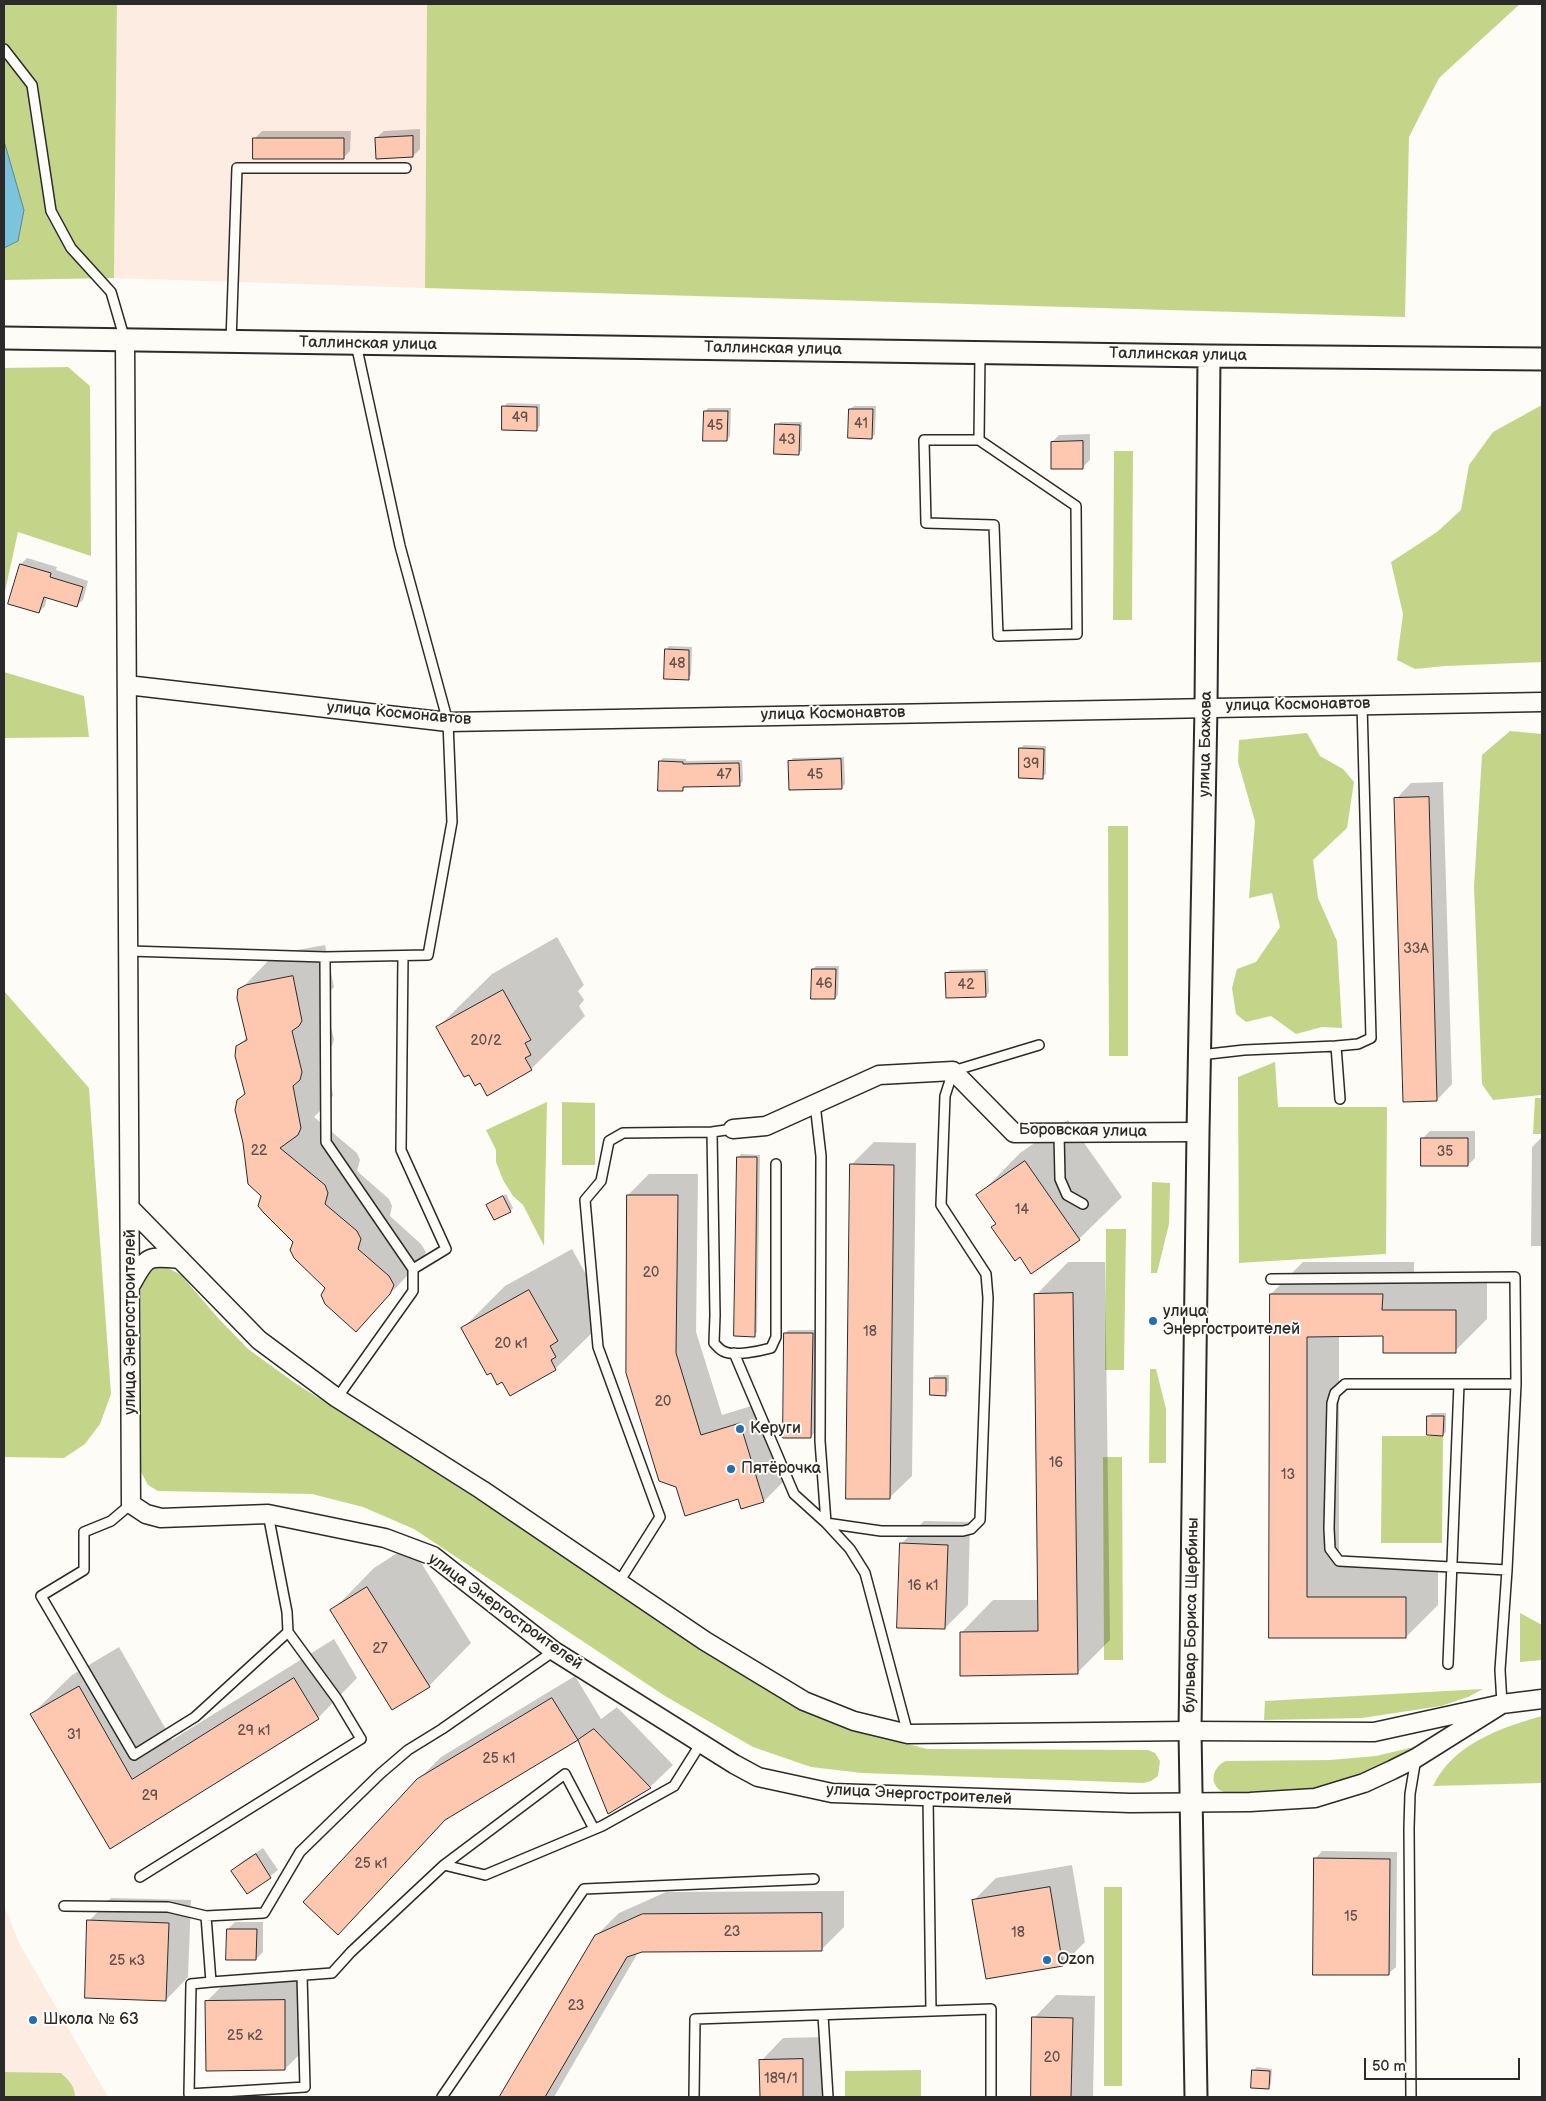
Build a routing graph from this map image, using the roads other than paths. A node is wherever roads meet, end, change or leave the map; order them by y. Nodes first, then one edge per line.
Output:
1 (4, 49) edge
2 (406, 168) dead end
3 (4, 338) edge
4 (125, 340) junction
5 (231, 342) junction
6 (356, 344) junction
7 (980, 352) junction
8 (1209, 356) junction
9 (1542, 359) edge
10 (979, 440) junction
11 (127, 685) junction
12 (1542, 702) edge
13 (1362, 704) junction
14 (1206, 707) junction
15 (448, 722) junction
16 (129, 951) junction
17 (403, 956) junction
18 (325, 957) junction
19 (1038, 1045) dead end
20 (1336, 1046) junction
21 (1200, 1055) junction
22 (952, 1071) junction
23 (1340, 1099) dead end
24 (815, 1104) junction
25 (733, 1129) joint
26 (712, 1132) junction
27 (1198, 1132) junction
28 (1059, 1134) junction
29 (776, 1164) dead end
30 (1083, 1204) dead end
31 (131, 1209) junction
32 (180, 1259) junction
33 (413, 1270) junction
34 (1272, 1279) dead end
35 (131, 1284) junction
36 (734, 1353) junction
37 (1459, 1384) junction
38 (1516, 1384) junction
39 (337, 1398) junction
40 (131, 1504) junction
41 (268, 1514) junction
42 (826, 1523) junction
43 (1452, 1567) junction
44 (1507, 1570) junction
45 (619, 1582) junction
46 (288, 1632) junction
47 (554, 1651) junction
48 (1448, 1664) dead end
49 (1542, 1699) edge
50 (1502, 1704) junction
51 (1190, 1731) junction
52 (908, 1734) junction
53 (701, 1743) junction
54 (1416, 1758) junction
55 (928, 1797) junction
56 (1192, 1803) junction
57 (594, 1829) junction
58 (444, 1865) junction
59 (140, 1877) dead end
60 (814, 1879) dead end
61 (64, 1906) dead end
62 (206, 1916) junction
63 (302, 1975) junction
64 (211, 1982) junction
65 (931, 2011) junction
66 (823, 2015) junction
67 (442, 2097) edge
68 (694, 2097) edge
69 (828, 2097) edge
70 (992, 2097) edge
71 (1196, 2097) edge
72 (1411, 2097) edge

1 - 4 lane
2 - 5 lane
3 - 4 street, Таллинская улица
4 - 5 street, Таллинская улица
4 - 11 street
5 - 6 street, Таллинская улица
6 - 7 street, Таллинская улица
6 - 15 lane
7 - 8 street, Таллинская улица
7 - 10 lane
8 - 9 street, Таллинская улица
8 - 14 street, улица Бажова
10 - 10 lane
11 - 15 street, улица Космонавтов
11 - 16 street
12 - 13 street, улица Космонавтов
13 - 14 street, улица Космонавтов
13 - 20 lane
14 - 15 street, улица Космонавтов
14 - 21 street, улица Бажова
15 - 17 lane
16 - 18 lane
16 - 31 street
17 - 18 lane
17 - 33 lane
18 - 33 lane
19 - 22 lane
20 - 21 lane
20 - 23 lane
21 - 27 street, улица Бажова
22 - 24 street
22 - 28 street, Боровская улица
22 - 42 lane
24 - 25 street
24 - 42 lane
25 - 26 lane
26 - 36 lane
26 - 45 lane
27 - 28 street, Боровская улица
27 - 51 street, бульвар Бориса Щербины
28 - 30 lane
29 - 36 lane
31 - 32 street, улица Энергостроителей
31 - 35 street, улица Энергостроителей
32 - 35 street
32 - 39 street, улица Энергостроителей
33 - 39 lane
34 - 38 lane
35 - 40 street, улица Энергостроителей
36 - 42 lane
37 - 38 lane
37 - 43 lane
37 - 43 lane
38 - 44 lane
39 - 45 street, улица Энергостроителей
40 - 41 street, улица Энергостроителей
40 - 46 lane
41 - 46 lane
41 - 47 street, улица Энергостроителей
42 - 52 lane
43 - 44 lane
43 - 48 lane
44 - 50 lane
45 - 52 street, улица Энергостроителей
46 - 59 lane
47 - 53 street, улица Энергостроителей
47 - 62 lane
49 - 50 street, улица Энергостроителей
50 - 51 street, улица Энергостроителей
50 - 54 street, улица Энергостроителей
51 - 52 street, улица Энергостроителей
51 - 56 street, бульвар Бориса Щербины
53 - 55 street, улица Энергостроителей
53 - 57 lane
54 - 56 street, улица Энергостроителей
54 - 72 lane
55 - 56 street, улица Энергостроителей
55 - 65 lane
56 - 71 street, бульвар Бориса Щербины
57 - 58 lane
57 - 58 lane
58 - 63 lane
60 - 67 lane
61 - 62 lane
62 - 64 lane
63 - 64 lane
63 - 64 lane
65 - 66 lane
65 - 70 lane
66 - 68 lane
66 - 69 lane

